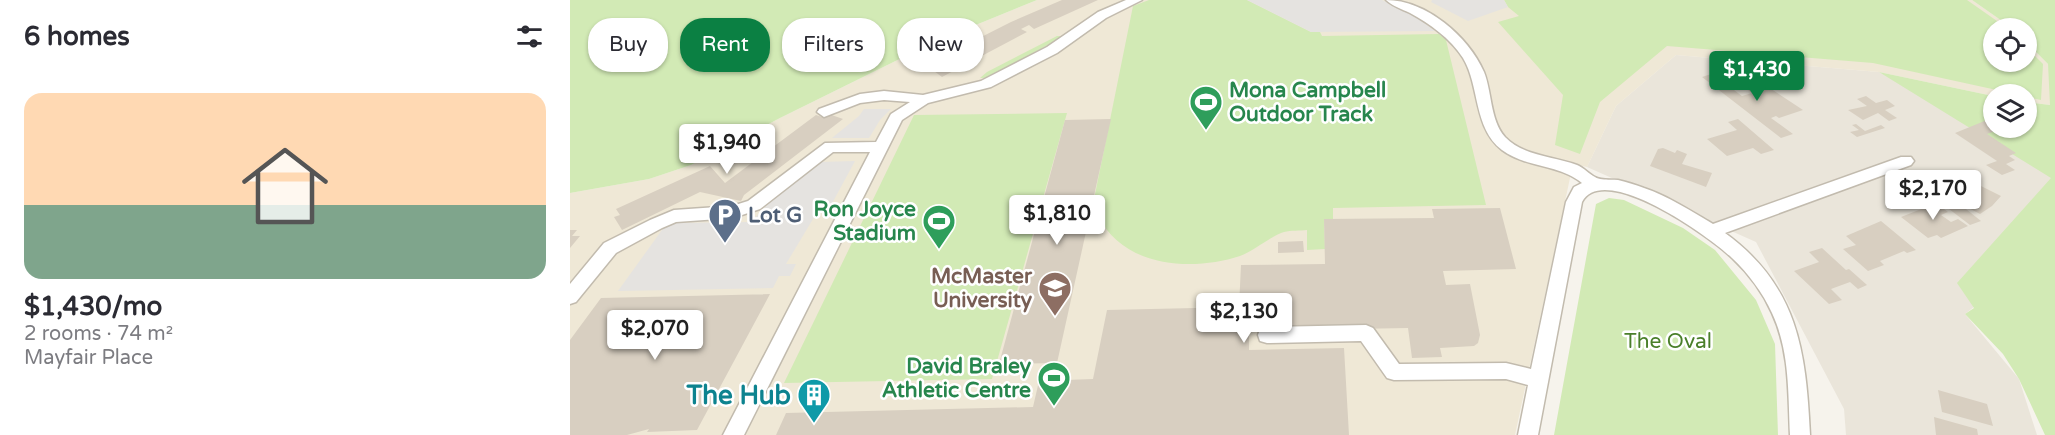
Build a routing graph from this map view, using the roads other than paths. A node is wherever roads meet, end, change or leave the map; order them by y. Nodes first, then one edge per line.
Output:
1 (1136, 0) edge
2 (1392, 0) edge
3 (923, 100) junction
4 (824, 112) dead end
5 (881, 147) junction
6 (1906, 162) dead end
7 (1594, 185) junction
8 (1712, 231) junction
9 (570, 297) edge
10 (1267, 335) dead end
11 (1540, 380) junction
12 (733, 435) edge
13 (1528, 435) edge
14 (1800, 435) edge

1 - 3 street
2 - 7 street
3 - 4 street
3 - 5 street
5 - 9 street
5 - 12 street
6 - 8 street
7 - 8 street
7 - 11 street
8 - 14 street
10 - 11 street
11 - 13 street

